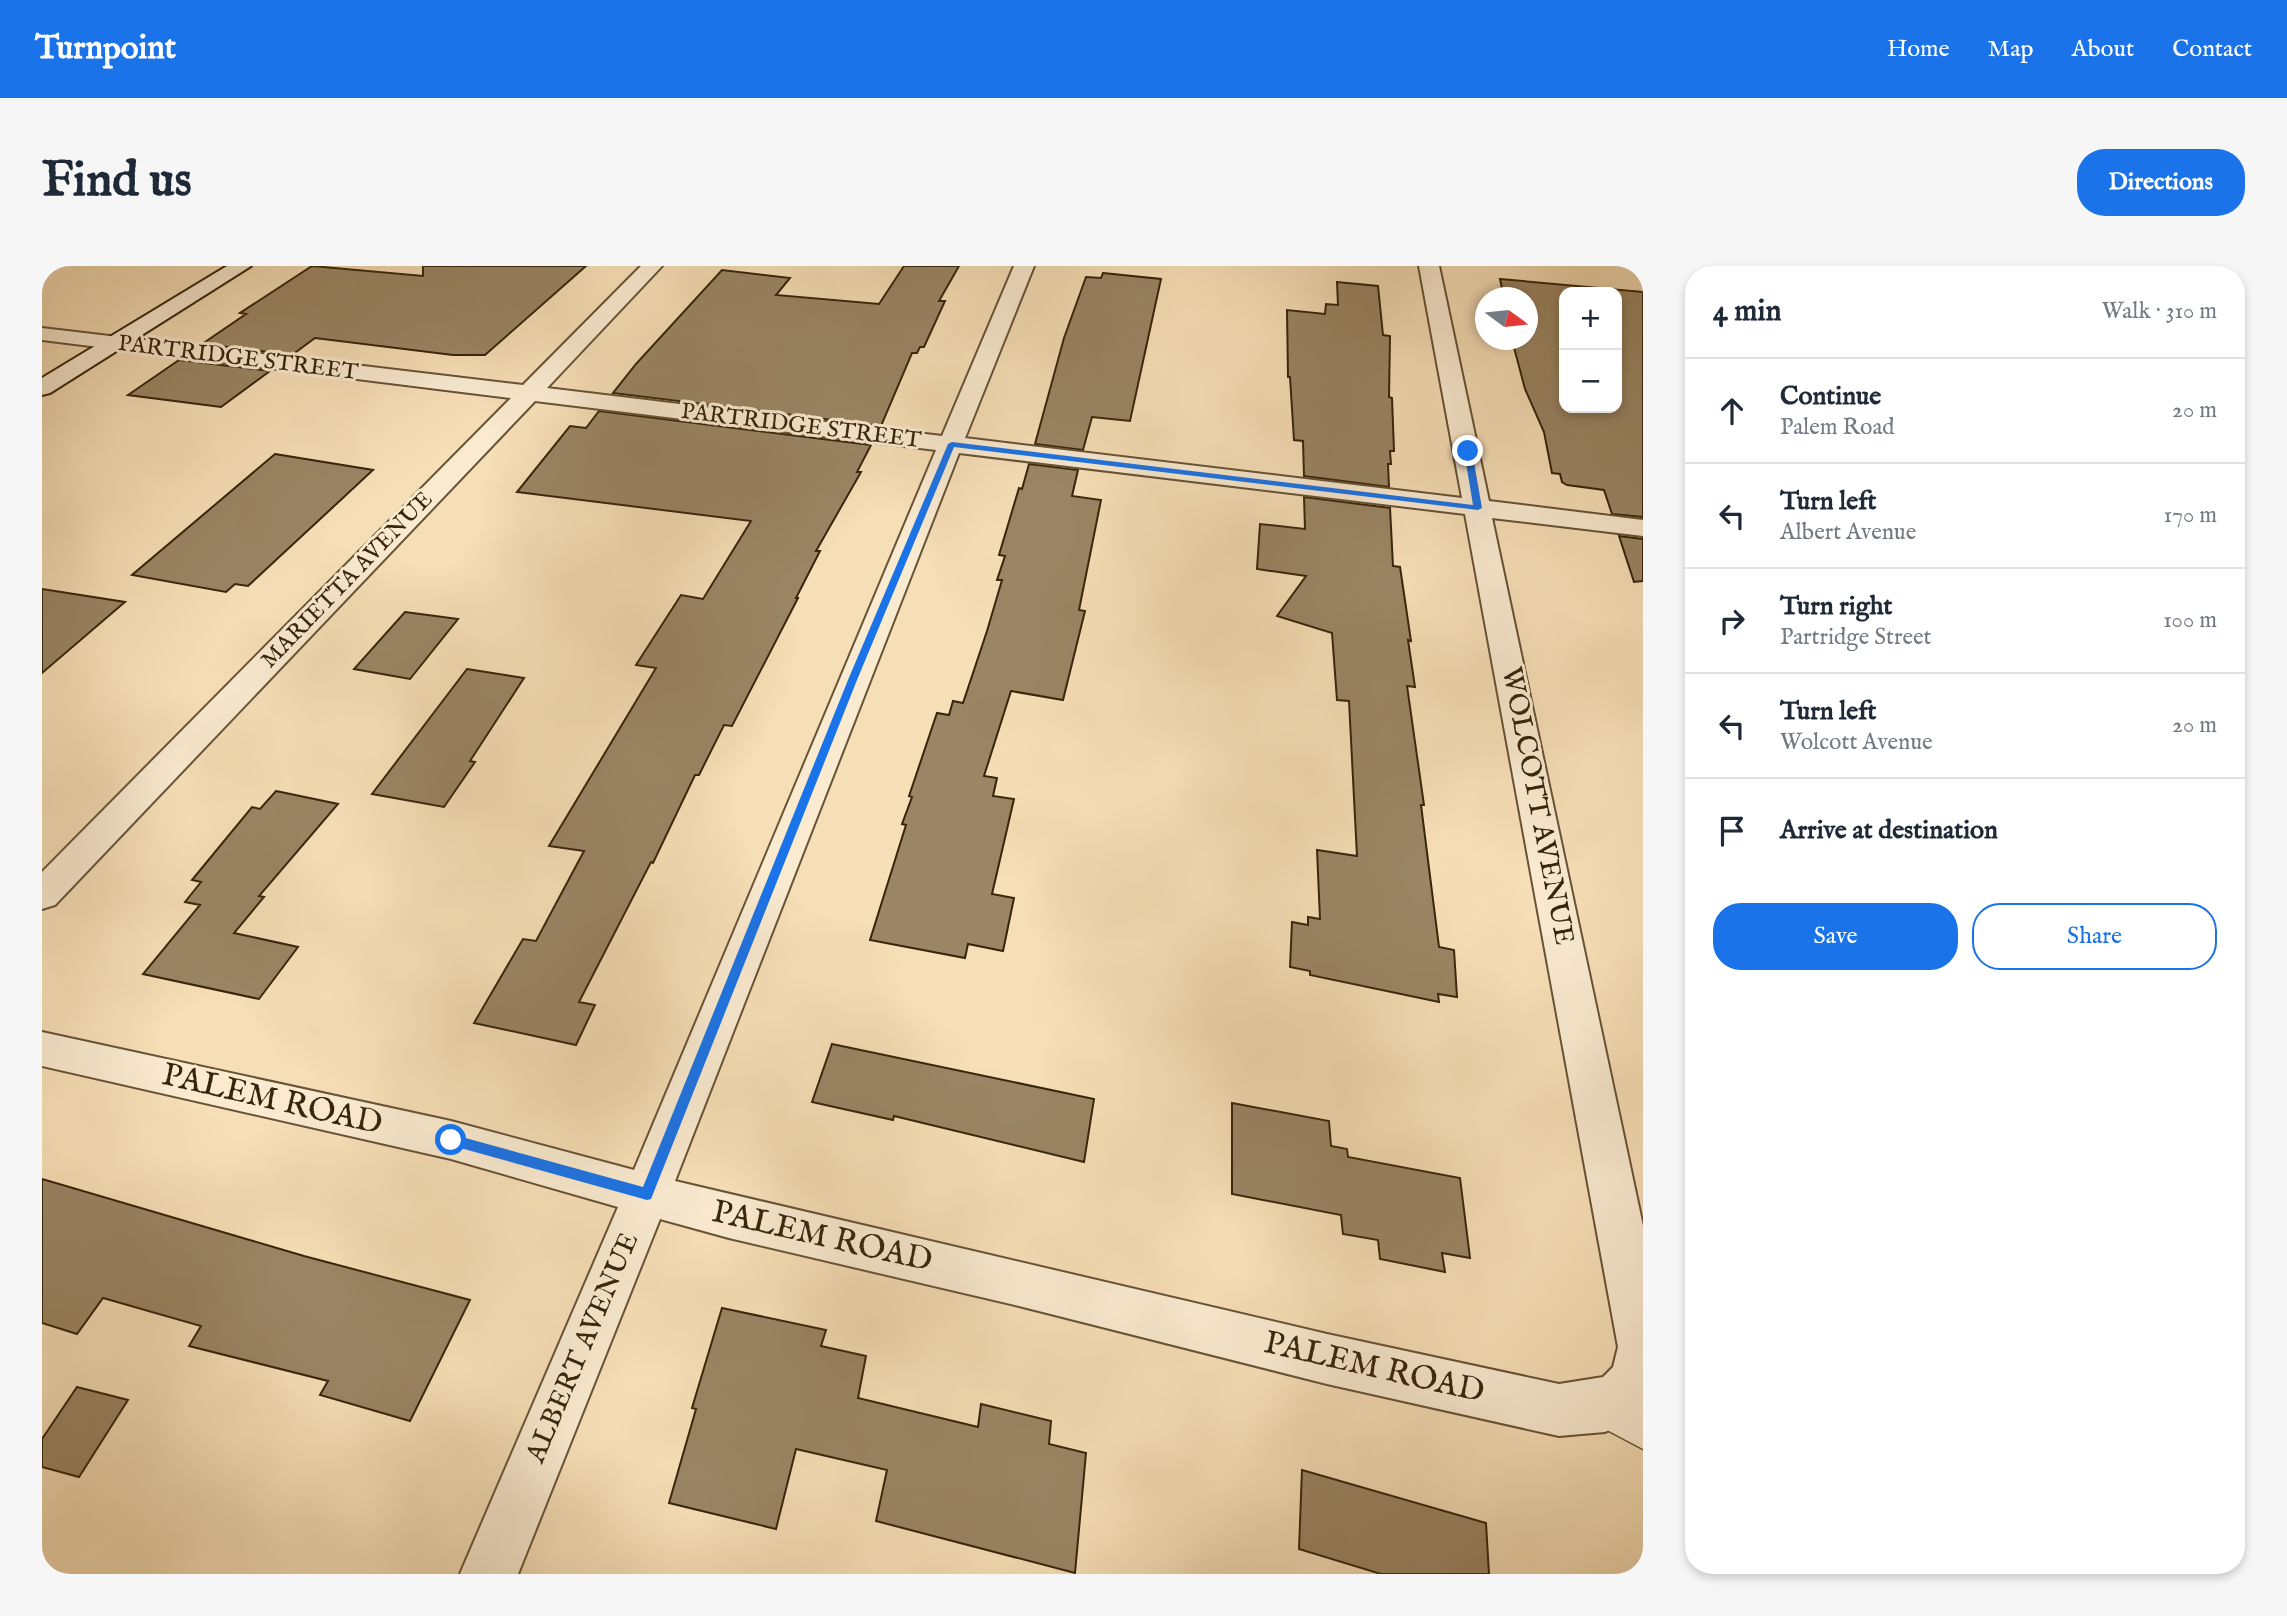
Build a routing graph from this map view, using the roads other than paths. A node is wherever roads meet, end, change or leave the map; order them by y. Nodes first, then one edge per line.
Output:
1 (241, 266) edge
2 (652, 266) edge
3 (1024, 266) edge
4 (1429, 266) edge
5 (42, 334) edge
6 (114, 344) junction
7 (42, 388) edge
8 (528, 393) junction
9 (952, 444) junction
10 (1478, 508) junction
11 (1643, 528) edge
12 (42, 895) edge
13 (42, 1049) edge
14 (647, 1194) junction
15 (1643, 1347) edge
16 (1624, 1416) edge
17 (489, 1574) edge

1 - 6 street
2 - 8 street, MARIETTA AVENUE
3 - 9 street, ALBERT AVENUE
4 - 10 street, WOLCOTT AVENUE
5 - 6 street, PARTRIDGE STREET
6 - 7 street
6 - 8 street, PARTRIDGE STREET
8 - 9 street, PARTRIDGE STREET
8 - 12 street, MARIETTA AVENUE
9 - 10 street, PARTRIDGE STREET
9 - 14 street, ALBERT AVENUE
10 - 11 street, PARTRIDGE STREET
10 - 15 street, WOLCOTT AVENUE
13 - 14 street, PALEM ROAD
14 - 16 street, PALEM ROAD
14 - 17 street, ALBERT AVENUE
15 - 16 street, WOLCOTT AVENUE

